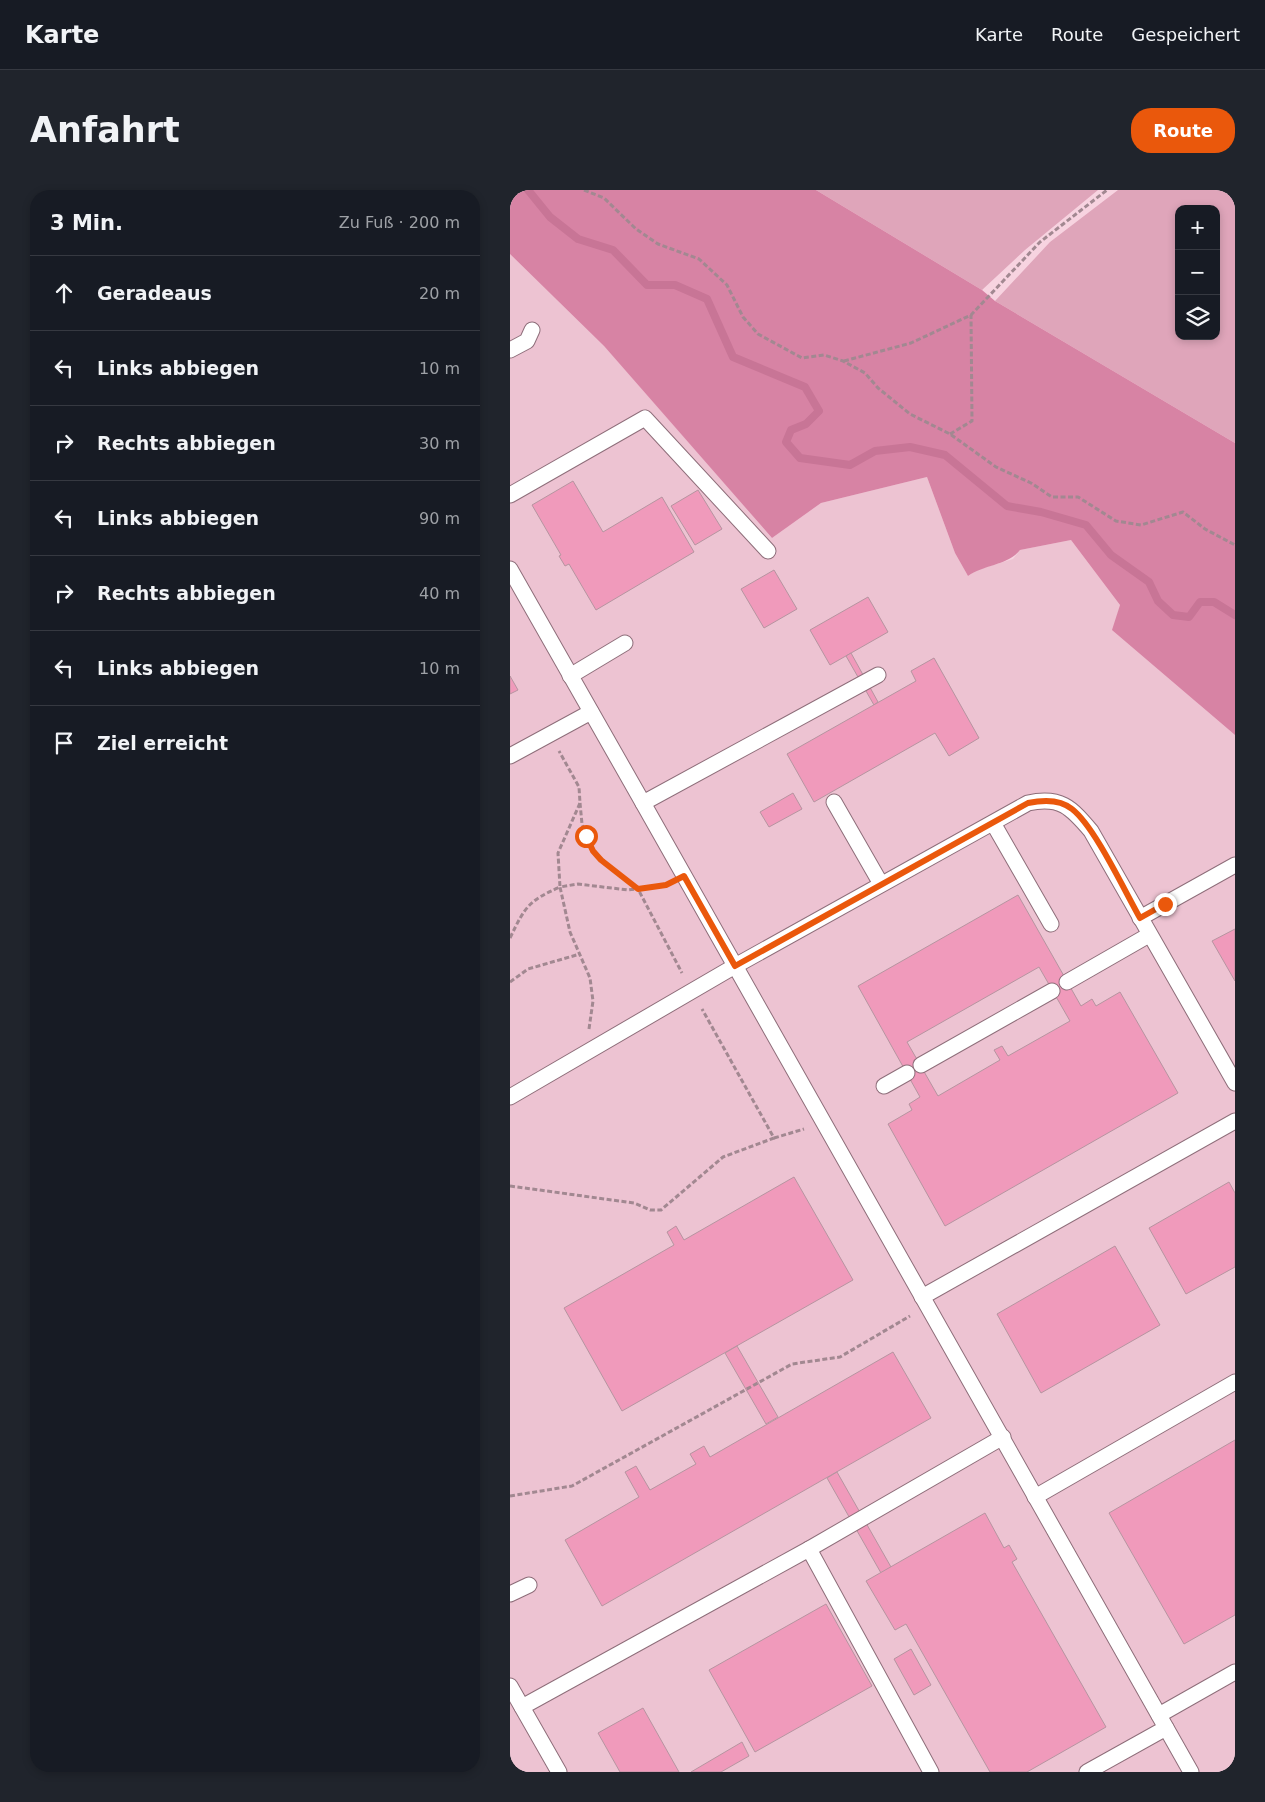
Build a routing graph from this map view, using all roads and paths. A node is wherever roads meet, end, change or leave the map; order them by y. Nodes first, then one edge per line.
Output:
1 (584, 190) edge
2 (1107, 190) edge
3 (972, 315) junction
4 (532, 330) dead end
5 (510, 350) edge
6 (843, 361) junction
7 (950, 434) junction
8 (510, 495) edge
9 (1235, 545) edge
10 (768, 551) dead end
11 (510, 570) edge
12 (625, 643) dead end
13 (878, 675) dead end
14 (570, 676) junction
15 (591, 712) junction
16 (549, 734) junction
17 (510, 756) edge
18 (834, 802) dead end
19 (580, 803) junction
20 (643, 803) junction
21 (993, 823) junction
22 (1235, 865) edge
23 (684, 876) junction
24 (881, 884) junction
25 (560, 887) junction
26 (638, 889) junction
27 (1140, 918) junction
28 (1051, 924) dead end
29 (1150, 935) junction
30 (510, 938) edge
31 (580, 954) junction
32 (735, 966) junction
33 (510, 982) edge
34 (1067, 982) dead end
35 (692, 991) junction
36 (1052, 991) dead end
37 (588, 1053) junction
38 (921, 1065) dead end
39 (907, 1073) dead end
40 (1235, 1083) edge
41 (884, 1086) dead end
42 (510, 1097) edge
43 (1235, 1121) edge
44 (826, 1123) junction
45 (774, 1138) junction
46 (510, 1186) edge
47 (925, 1301) junction
48 (1235, 1382) edge
49 (1002, 1436) junction
50 (510, 1496) edge
51 (1035, 1497) junction
52 (809, 1549) junction
53 (529, 1585) dead end
54 (510, 1594) edge
55 (1235, 1672) edge
56 (510, 1686) edge
57 (522, 1707) junction
58 (1162, 1721) junction
59 (558, 1772) edge
60 (931, 1772) edge
61 (1087, 1772) edge
62 (1191, 1772) edge

1 - 6 path
2 - 3 path
3 - 6 path
3 - 7 path
4 - 5 lane
6 - 7 path
7 - 9 path
8 - 10 lane
11 - 14 lane
12 - 14 lane
13 - 20 lane
14 - 15 lane
15 - 16 lane
15 - 20 lane
16 - 17 lane
16 - 19 path
18 - 24 lane
19 - 25 path
19 - 26 path
20 - 23 lane
21 - 24 lane
21 - 27 lane
21 - 28 lane
22 - 27 lane
23 - 26 path
23 - 32 lane
24 - 32 lane
25 - 26 path
25 - 30 path
25 - 31 path
26 - 35 path
27 - 29 lane
29 - 34 lane
29 - 40 lane
31 - 33 path
31 - 37 path
32 - 35 lane
32 - 44 lane
35 - 37 lane
35 - 45 path
36 - 38 lane
37 - 42 lane
39 - 41 lane
43 - 47 lane
44 - 45 path
44 - 47 lane
45 - 46 path
47 - 49 lane
47 - 50 path
48 - 51 lane
49 - 51 lane
49 - 52 lane
51 - 58 lane
52 - 57 lane
52 - 60 lane
53 - 54 lane
55 - 58 lane
56 - 57 lane
57 - 59 lane
58 - 61 lane
58 - 62 lane

